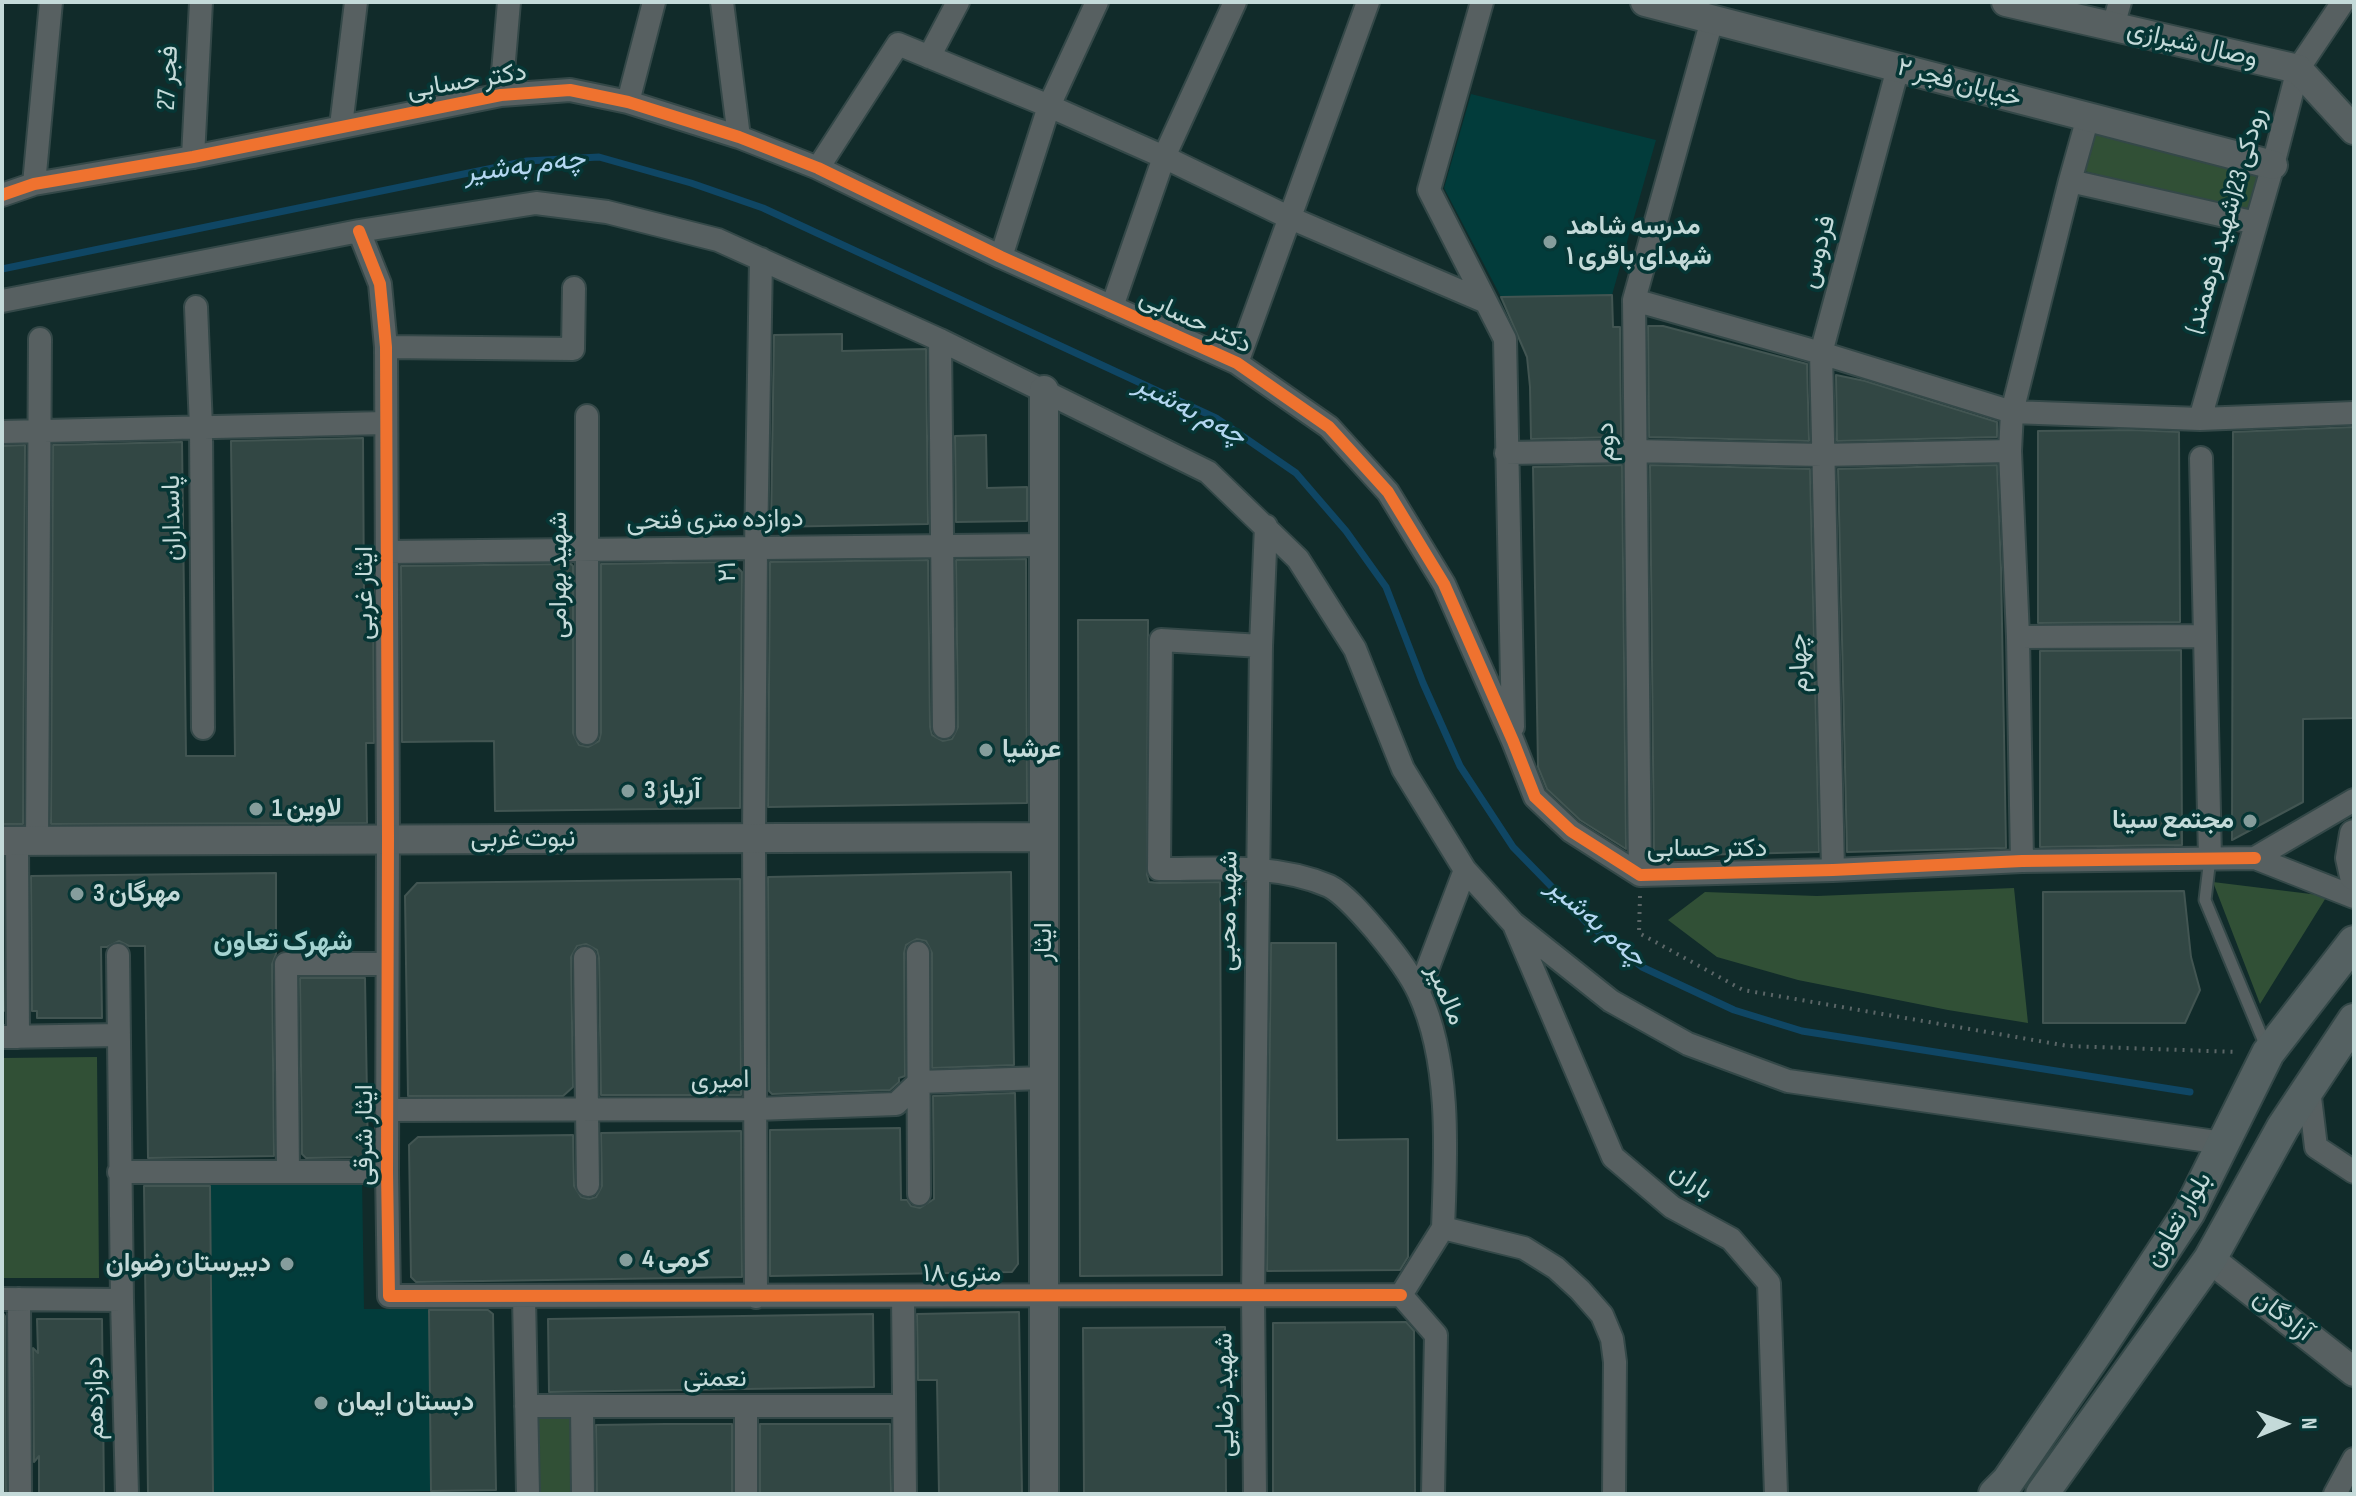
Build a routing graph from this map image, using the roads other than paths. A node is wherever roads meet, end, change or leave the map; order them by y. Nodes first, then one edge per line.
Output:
1 (51, 2) edge
2 (201, 2) edge
3 (356, 2) edge
4 (509, 2) edge
5 (654, 2) edge
6 (722, 2) edge
7 (958, 2) edge
8 (1097, 2) edge
9 (1235, 2) edge
10 (1368, 2) edge
11 (1482, 2) edge
12 (1645, 2) edge
13 (2006, 2) edge
14 (2343, 2) edge
15 (2116, 14) edge
16 (1712, 20) junction
17 (929, 57) junction
18 (1898, 68) junction
19 (2298, 69) junction
20 (501, 95) junction
21 (628, 102) junction
22 (1049, 106) junction
23 (2088, 117) junction
24 (341, 126) junction
25 (2354, 130) edge
26 (739, 137) junction
27 (193, 157) junction
28 (1164, 157) junction
29 (2273, 165) junction
30 (818, 168) junction
31 (2070, 181) junction
32 (34, 184) junction
33 (2, 195) edge
34 (1288, 217) junction
35 (2256, 223) junction
36 (359, 231) junction
37 (1001, 257) junction
38 (761, 259) junction
39 (574, 288) dead end
40 (1634, 300) junction
41 (2, 301) edge
42 (1486, 302) junction
43 (196, 307) dead end
44 (1112, 307) junction
45 (40, 339) dead end
46 (940, 340) junction
47 (386, 347) junction
48 (1821, 353) junction
49 (1237, 363) junction
50 (1044, 390) junction
51 (2012, 412) junction
52 (2354, 413) edge
53 (587, 416) dead end
54 (2200, 419) junction
55 (385, 423) junction
56 (201, 427) junction
57 (39, 431) junction
58 (2, 432) edge
59 (1635, 451) junction
60 (2010, 451) junction
61 (1506, 453) junction
62 (1822, 455) junction
63 (2201, 458) dead end
64 (1266, 526) junction
65 (1044, 545) junction
66 (943, 546) junction
67 (756, 549) junction
68 (586, 551) junction
69 (387, 552) junction
70 (2205, 636) junction
71 (2018, 637) junction
72 (1261, 646) junction
73 (944, 727) dead end
74 (203, 728) dead end
75 (587, 733) dead end
76 (1513, 741) junction
77 (2354, 800) edge
78 (2354, 834) edge
79 (1044, 837) junction
80 (754, 838) junction
81 (388, 839) junction
82 (19, 841) edge
83 (2210, 858) junction
84 (2255, 858) junction
85 (2022, 861) junction
86 (1258, 869) junction
87 (1465, 870) junction
88 (1833, 870) junction
89 (1640, 875) junction
90 (2354, 876) edge
91 (2354, 897) edge
92 (1513, 923) junction
93 (2354, 942) edge
94 (918, 953) dead end
95 (118, 955) dead end
96 (585, 958) dead end
97 (387, 964) junction
98 (1419, 991) junction
99 (2354, 1020) edge
100 (119, 1035) junction
101 (10, 1037) edge
102 (2268, 1053) junction
103 (1044, 1078) junction
104 (919, 1082) junction
105 (2309, 1089) junction
106 (756, 1109) junction
107 (387, 1110) junction
108 (587, 1111) junction
109 (2223, 1143) junction
110 (119, 1172) junction
111 (288, 1172) junction
112 (387, 1172) junction
113 (2354, 1172) edge
114 (588, 1185) dead end
115 (919, 1194) dead end
116 (1443, 1228) junction
117 (2210, 1259) junction
118 (1401, 1295) junction
119 (903, 1296) junction
120 (1044, 1296) junction
121 (1253, 1296) junction
122 (524, 1297) junction
123 (756, 1297) junction
124 (10, 1299) edge
125 (122, 1300) junction
126 (2354, 1372) edge
127 (526, 1406) junction
128 (904, 1406) junction
129 (582, 1407) junction
130 (746, 1407) junction
131 (2354, 1459) edge
132 (20, 1494) edge
133 (127, 1494) edge
134 (528, 1494) edge
135 (583, 1494) edge
136 (746, 1494) edge
137 (905, 1494) edge
138 (1044, 1494) edge
139 (1255, 1494) edge
140 (1433, 1494) edge
141 (1614, 1494) edge
142 (1776, 1494) edge
143 (1995, 1494) edge
144 (2042, 1494) edge
145 (2335, 1494) edge

1 - 32 street
2 - 27 street, فجر 27
3 - 24 street
4 - 20 street
5 - 21 street
6 - 26 street
7 - 17 street
8 - 22 street
9 - 28 street
10 - 34 street
11 - 42 street
12 - 16 street, خیابان فجر ۲
13 - 15 street, وصال شیرازی
14 - 19 street, رودکی 23(شهید فرهمند)
15 - 19 street, وصال شیرازی
16 - 18 street, خیابان فجر ۲
16 - 40 street, دوم
17 - 22 street
17 - 30 street
18 - 23 street, خیابان فجر ۲
18 - 48 street, فردوس
19 - 25 street
19 - 29 street, رودکی 23(شهید فرهمند)
20 - 21 street, دکتر حسابی
20 - 24 street, دکتر حسابی
21 - 26 street, دکتر حسابی
22 - 28 street
22 - 37 street
23 - 29 street, خیابان فجر ۲
23 - 31 street
24 - 27 street, دکتر حسابی
26 - 30 street, دکتر حسابی
27 - 32 street, دکتر حسابی
28 - 34 street
28 - 44 street
29 - 35 street, رودکی 23(شهید فرهمند)
30 - 37 street, دکتر حسابی
31 - 35 street
31 - 51 street
32 - 33 street, دکتر حسابی
34 - 42 street
34 - 49 street
35 - 54 street, رودکی 23(شهید فرهمند)
36 - 38 street
36 - 41 street
36 - 47 street, ایثار غربی
37 - 44 street, دکتر حسابی
38 - 46 street
38 - 67 street, ۲۱
39 - 47 street
40 - 48 street
40 - 59 street, دوم
42 - 61 street
43 - 56 street, پاسداران
44 - 49 street, دکتر حسابی
45 - 57 street
46 - 50 street
46 - 66 street
47 - 55 street, ایثار غربی
48 - 51 street
48 - 62 street, فردوس
49 - 76 street, دکتر حسابی
50 - 64 street
50 - 65 street, ایثار
51 - 54 street
51 - 60 street
52 - 54 street
53 - 68 street, شهید بهرامی
55 - 56 street
55 - 69 street, ایثار غربی
56 - 57 street
56 - 74 street, پاسداران
57 - 58 street
57 - 82 street
59 - 61 street
59 - 62 street
59 - 89 street, دوم
60 - 62 street
60 - 71 street
61 - 76 street
62 - 88 street, چهارم
63 - 70 street
64 - 72 street, شهید محبی
64 - 87 street
65 - 66 street, دوازده متری فتحی
65 - 79 street, ایثار
66 - 67 street, دوازده متری فتحی
66 - 73 street
67 - 68 street, دوازده متری فتحی
67 - 80 street, ۲۱
68 - 69 street, دوازده متری فتحی
68 - 75 street, شهید بهرامی
69 - 81 street, ایثار غربی
70 - 71 street
70 - 83 street
71 - 85 street
72 - 86 street, شهید محبی
72 - 86 street, مالمیر
76 - 89 street, دکتر حسابی
77 - 84 street
78 - 90 street
79 - 80 street, نبوت غربی
79 - 103 street, ایثار
80 - 81 street, نبوت غربی
80 - 106 street, ۲۱
81 - 82 street, نبوت غربی
81 - 97 street, ایثار شرقی
82 - 101 street
83 - 84 street, دکتر حسابی
83 - 85 street, دکتر حسابی
83 - 102 lane
84 - 91 street
85 - 88 street, دکتر حسابی
86 - 98 street, مالمیر
86 - 121 street, شهید محبی
87 - 92 street
87 - 98 street
88 - 89 street, دکتر حسابی
92 - 109 street
92 - 142 street, باران
93 - 102 main road, بلوار تعاون
94 - 104 street
95 - 100 street, دوازدهم
96 - 108 street
97 - 107 street, ایثار شرقی
97 - 111 street
98 - 116 street, مالمیر
99 - 105 main road, بلوار تعاون
100 - 101 street
100 - 110 street, دوازدهم
102 - 109 main road, بلوار تعاون
103 - 104 street
103 - 120 street, ایثار
104 - 106 street, امیری
104 - 115 street
105 - 113 street
105 - 117 main road, بلوار تعاون
106 - 108 street, امیری
106 - 123 street, ۲۱
107 - 108 street, امیری
107 - 112 street, ایثار شرقی
108 - 114 street
109 - 143 main road, بلوار تعاون
110 - 111 street
110 - 125 street, دوازدهم
111 - 112 street
112 - 122 street, ایثار شرقی
116 - 118 street, مالمیر
116 - 141 street
117 - 126 street, آزادگان
117 - 144 main road, بلوار تعاون
118 - 121 street, ۱۸ متری
118 - 140 street
119 - 120 street, ۱۸ متری
119 - 123 street, ۱۸ متری
119 - 128 street
120 - 121 street, ۱۸ متری
120 - 138 street, ایثار
121 - 139 street, شهید رضایی
122 - 123 street, ۱۸ متری
122 - 127 street
124 - 125 street
124 - 132 street
125 - 133 street, دوازدهم
127 - 129 street, نعمتی
127 - 134 street
128 - 130 street, نعمتی
128 - 137 street
129 - 130 street, نعمتی
129 - 135 street
130 - 136 street
131 - 145 street

